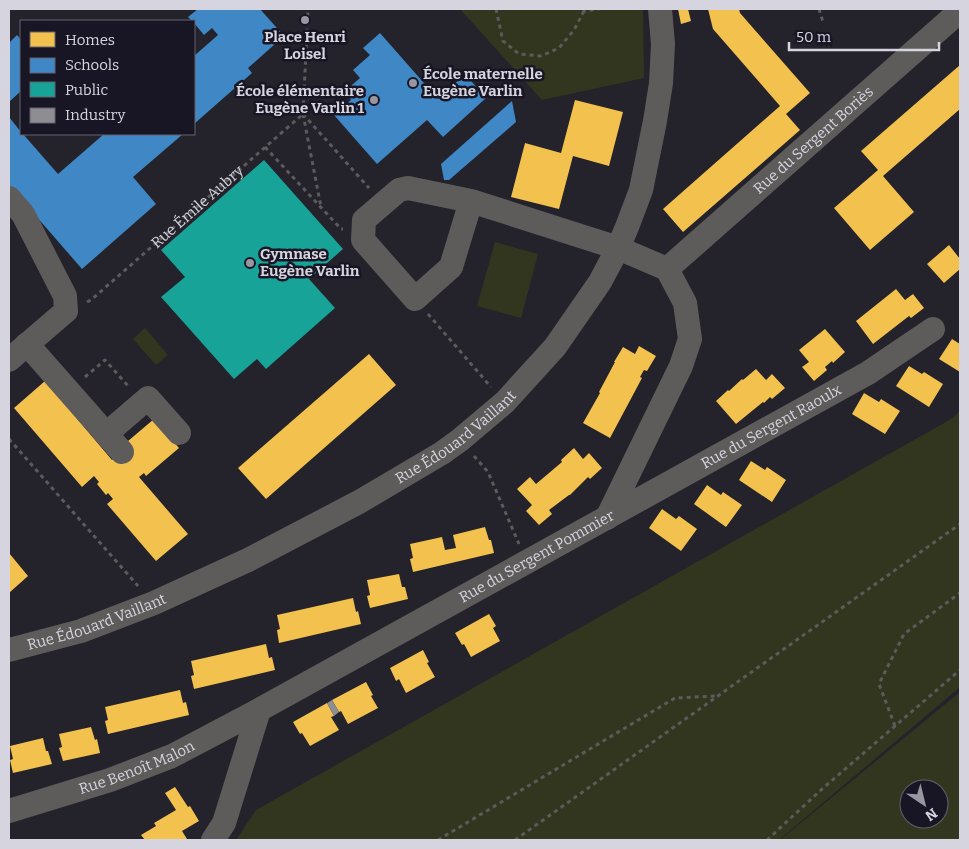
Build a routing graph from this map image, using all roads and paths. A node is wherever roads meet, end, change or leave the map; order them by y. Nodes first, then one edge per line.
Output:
1 (308, 9) edge
2 (496, 9) edge
3 (599, 9) edge
4 (660, 9) edge
5 (819, 9) edge
6 (583, 10) edge
7 (960, 11) edge
8 (823, 22) dead end
9 (303, 114) junction
10 (265, 147) junction
11 (9, 198) edge
12 (471, 201) junction
13 (383, 204) junction
14 (618, 248) junction
15 (667, 269) junction
16 (415, 299) junction
17 (66, 311) junction
18 (933, 329) dead end
19 (27, 344) junction
20 (9, 360) edge
21 (69, 391) junction
22 (505, 402) junction
23 (142, 403) junction
24 (179, 433) dead end
25 (106, 434) junction
26 (9, 439) edge
27 (460, 440) junction
28 (122, 452) dead end
29 (607, 518) junction
30 (960, 524) edge
31 (527, 562) junction
32 (960, 593) edge
33 (154, 603) junction
34 (9, 650) edge
35 (960, 670) edge
36 (718, 696) junction
37 (259, 710) junction
38 (895, 726) junction
39 (9, 811) edge
40 (213, 840) edge
41 (438, 840) edge
42 (515, 840) edge
43 (767, 840) edge

1 - 9 path
2 - 6 path
3 - 6 path
4 - 14 street, Rue Édouard Vaillant
5 - 8 path
7 - 15 street, Rue du Sergent Boriès
9 - 10 path, Rue Émile Aubry
9 - 10 path
9 - 13 path
10 - 17 path, Rue Émile Aubry
11 - 17 street
12 - 13 street
12 - 14 street
12 - 16 street
13 - 16 street
14 - 15 street
14 - 22 street, Rue Édouard Vaillant
15 - 29 street, Rue du Sergent Pommier
16 - 22 path
17 - 19 street
18 - 29 street, Rue du Sergent Raoulx
19 - 20 street
19 - 21 street
21 - 23 path
21 - 25 street
22 - 27 street, Rue Édouard Vaillant
23 - 24 street
23 - 25 street
25 - 28 street
26 - 33 path
27 - 31 path
27 - 33 street, Rue Édouard Vaillant
29 - 31 street, Rue du Sergent Pommier
30 - 36 path
31 - 37 street, Rue du Sergent Pommier
32 - 38 path
33 - 34 street, Rue Édouard Vaillant
35 - 38 path
36 - 41 path
36 - 42 path
37 - 39 street, Rue Benoît Malon
37 - 40 street
38 - 43 path

